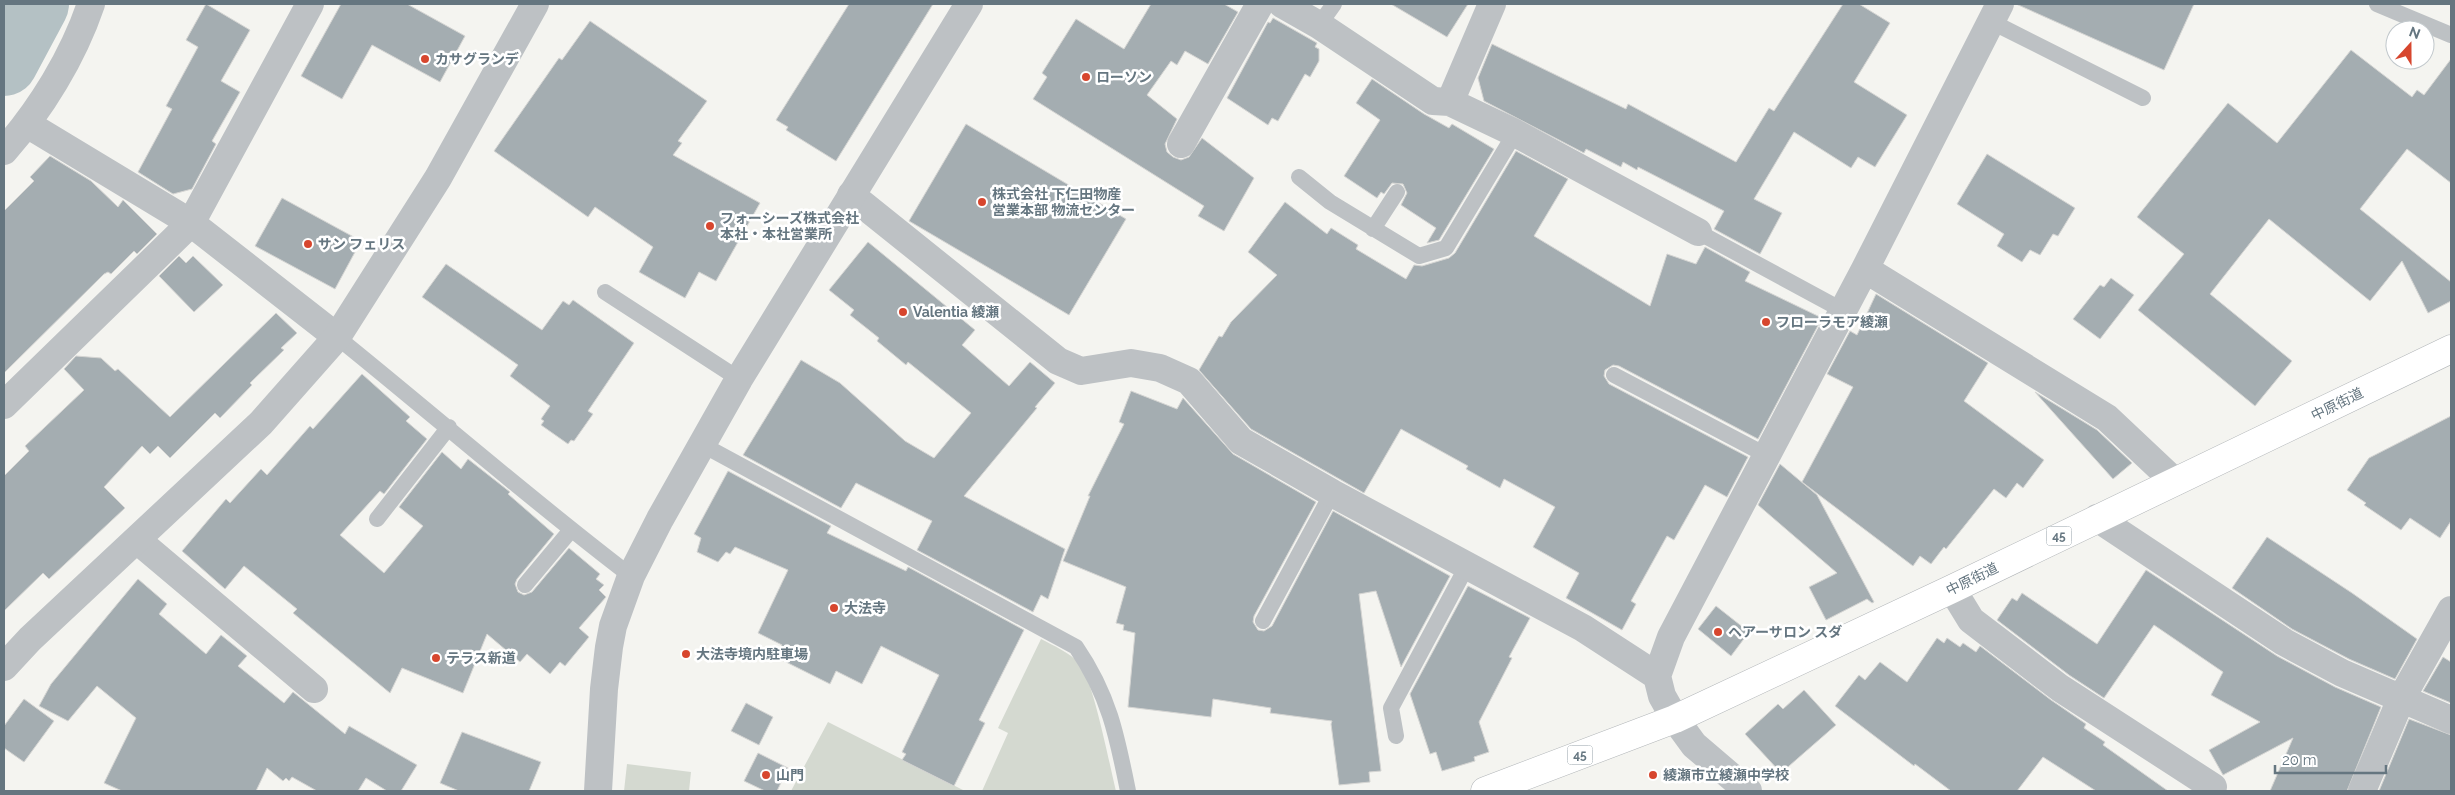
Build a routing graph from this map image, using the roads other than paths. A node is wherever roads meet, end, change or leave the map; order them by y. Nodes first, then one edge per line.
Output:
1 (91, 4) edge
2 (310, 4) edge
3 (535, 4) edge
4 (969, 4) edge
5 (1260, 4) edge
6 (1282, 4) edge
7 (1492, 4) edge
8 (2377, 4) edge
9 (1995, 13) edge
10 (1327, 14) edge
11 (2451, 35) edge
12 (2143, 98) dead end
13 (1450, 102) junction
14 (27, 124) junction
15 (1514, 133) junction
16 (1181, 144) dead end
17 (4, 151) edge
18 (1299, 177) dead end
19 (1397, 192) dead end
20 (851, 195) junction
21 (191, 223) junction
22 (1373, 229) junction
23 (1698, 232) joint
24 (1865, 268) junction
25 (605, 292) dead end
26 (1842, 310) junction
27 (337, 337) junction
28 (2451, 349) edge
29 (1614, 375) dead end
30 (739, 379) junction
31 (4, 404) edge
32 (449, 427) junction
33 (701, 444) junction
34 (1766, 455) junction
35 (2175, 482) junction
36 (1332, 493) junction
37 (2097, 518) junction
38 (377, 519) dead end
39 (571, 530) junction
40 (137, 540) junction
41 (1468, 566) junction
42 (632, 576) junction
43 (525, 585) dead end
44 (1952, 589) junction
45 (2451, 610) edge
46 (1263, 621) dead end
47 (4, 667) edge
48 (1657, 676) junction
49 (314, 689) dead end
50 (2401, 699) junction
51 (1675, 719) junction
52 (2451, 720) edge
53 (1396, 736) dead end
54 (2213, 787) dead end
55 (598, 791) edge
56 (1128, 791) edge
57 (1485, 791) edge
58 (1748, 791) edge
59 (2362, 791) edge

1 - 14 street
2 - 21 street
3 - 27 street
4 - 20 street
5 - 16 street
6 - 10 street
7 - 13 street
8 - 11 lane
9 - 12 lane
9 - 24 street
10 - 13 street
13 - 15 street
14 - 17 street
14 - 21 street
15 - 22 lane
15 - 23 street
18 - 22 lane
19 - 22 lane
20 - 30 street
20 - 36 street
21 - 27 street
21 - 31 street
23 - 26 lane
24 - 26 street
24 - 35 street
25 - 30 lane
26 - 34 street
27 - 32 lane
27 - 40 street
28 - 35 main road, 中原街道 / 45
29 - 34 lane
30 - 33 street
32 - 38 lane
32 - 39 lane
33 - 42 street
33 - 56 lane
34 - 48 street
35 - 37 main road, 中原街道 / 45
36 - 41 street
36 - 46 lane
37 - 44 main road, 中原街道 / 45
37 - 50 street
39 - 42 lane
39 - 43 lane
40 - 47 street
40 - 49 street
41 - 48 street
41 - 53 lane
42 - 55 street
44 - 51 main road, 中原街道 / 45
44 - 54 street
45 - 50 street
48 - 51 street
50 - 52 street
50 - 59 street
51 - 57 main road, 中原街道 / 45
51 - 58 street

